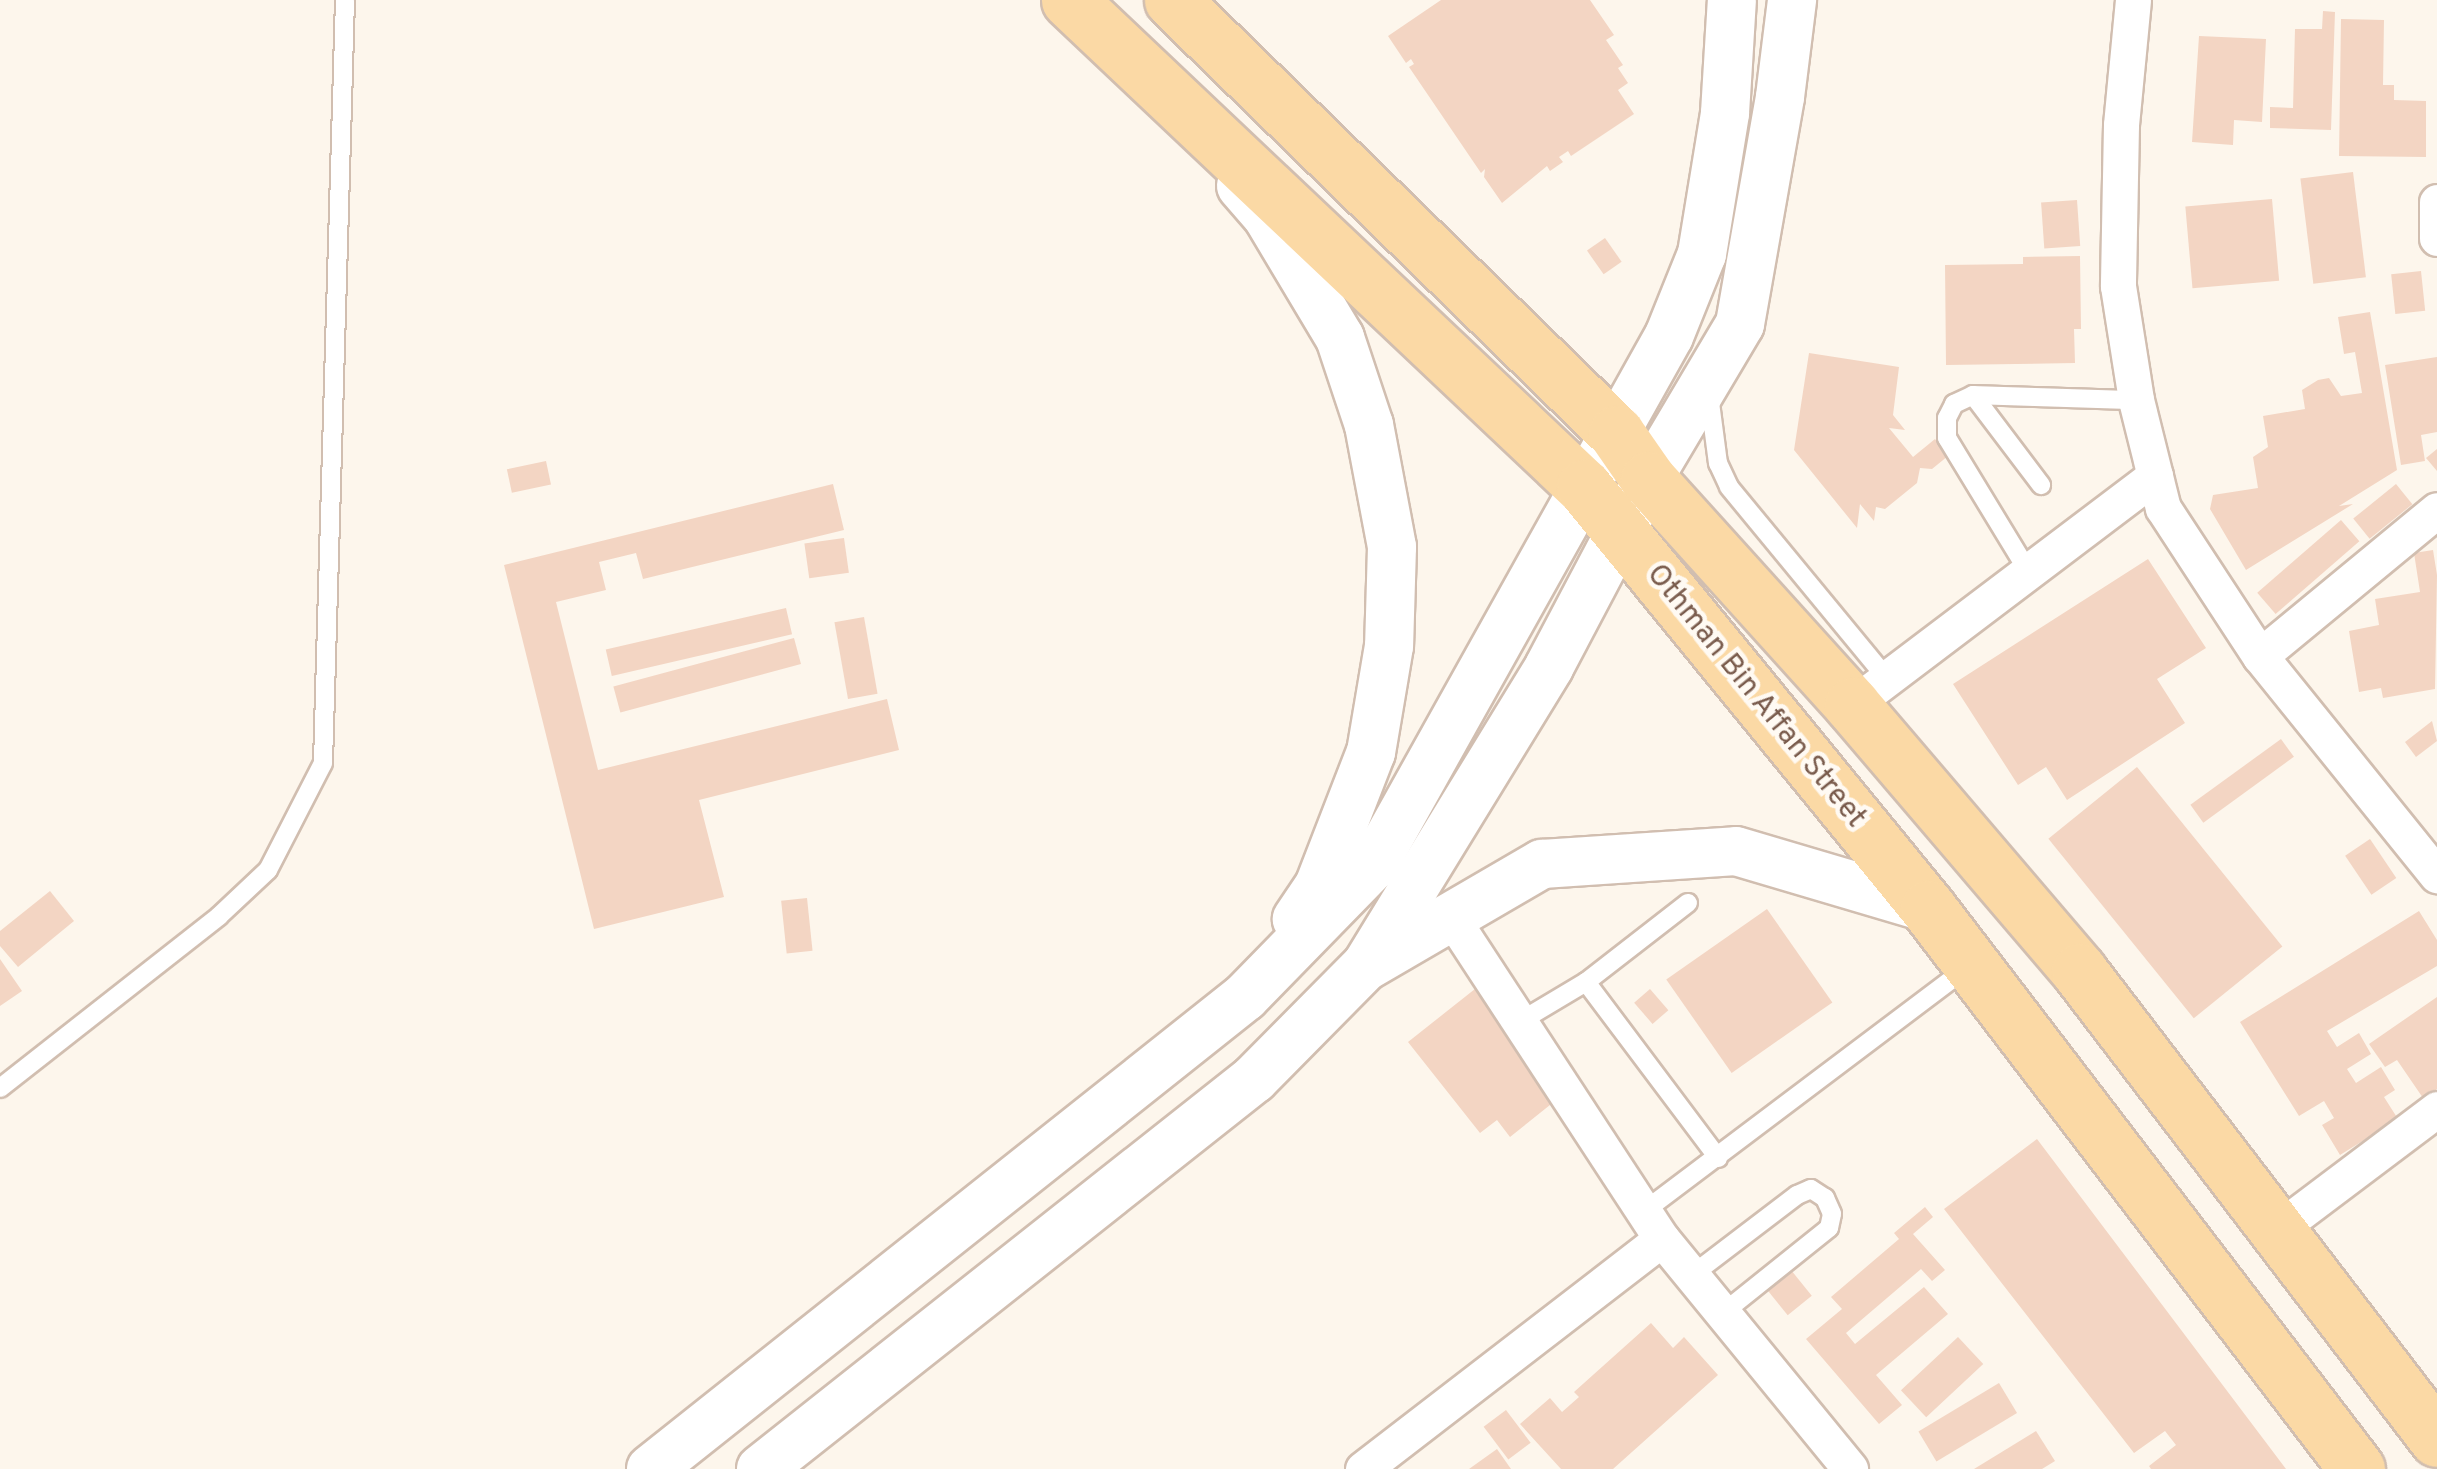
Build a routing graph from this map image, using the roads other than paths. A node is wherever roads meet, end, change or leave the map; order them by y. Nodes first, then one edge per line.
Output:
1 (346, 0) edge
2 (1069, 0) edge
3 (1172, 0) edge
4 (1732, 0) edge
5 (1792, 0) edge
6 (2133, 0) edge
7 (1131, 58) junction
8 (2437, 202) edge
9 (2437, 238) edge
10 (1707, 380) junction
11 (1973, 395) junction
12 (2136, 400) junction
13 (1616, 432) junction
14 (2155, 476) junction
15 (1648, 478) junction
16 (2041, 485) dead end
17 (1584, 487) junction
18 (2437, 510) edge
19 (1620, 534) junction
20 (2028, 572) junction
21 (2260, 656) junction
22 (1869, 692) junction
23 (2437, 875) edge
24 (1688, 903) dead end
25 (1928, 908) junction
26 (1450, 917) junction
27 (1971, 964) junction
28 (1366, 966) junction
29 (1586, 982) junction
30 (1245, 997) junction
31 (1520, 1022) junction
32 (0, 1088) edge
33 (2437, 1109) edge
34 (1718, 1158) junction
35 (1653, 1225) junction
36 (2278, 1229) junction
37 (1692, 1275) junction
38 (1723, 1314) junction
39 (2437, 1439) edge
40 (650, 1469) edge
41 (761, 1469) edge
42 (1363, 1469) edge
43 (1850, 1469) edge
44 (2357, 1469) edge

1 - 32 lane
2 - 7 main road, Othman Bin Affan Street
3 - 13 main road, Othman Bin Affan Street
4 - 13 street
5 - 10 street
6 - 12 street
7 - 17 main road, Othman Bin Affan Street
7 - 30 street
8 - 9 street
10 - 15 street
10 - 22 lane
11 - 12 lane
11 - 16 lane
11 - 20 lane
12 - 14 street
13 - 15 main road, Othman Bin Affan Street
13 - 17 street
14 - 20 street
14 - 21 street
15 - 19 street
15 - 22 main road, Othman Bin Affan Street
17 - 19 main road, Othman Bin Affan Street
17 - 30 street
18 - 21 street
19 - 25 main road, Othman Bin Affan Street
19 - 28 street
20 - 22 street
21 - 23 street
22 - 36 main road, Othman Bin Affan Street
24 - 29 lane
25 - 26 street
25 - 27 main road, Othman Bin Affan Street
26 - 28 street
26 - 31 street
27 - 34 lane
27 - 44 main road, Othman Bin Affan Street
28 - 41 street
29 - 31 lane
29 - 34 lane
30 - 40 street
31 - 35 street
33 - 36 street
34 - 35 lane
35 - 37 street
35 - 42 street
36 - 39 main road, Othman Bin Affan Street
37 - 38 street
37 - 38 lane
38 - 43 street

